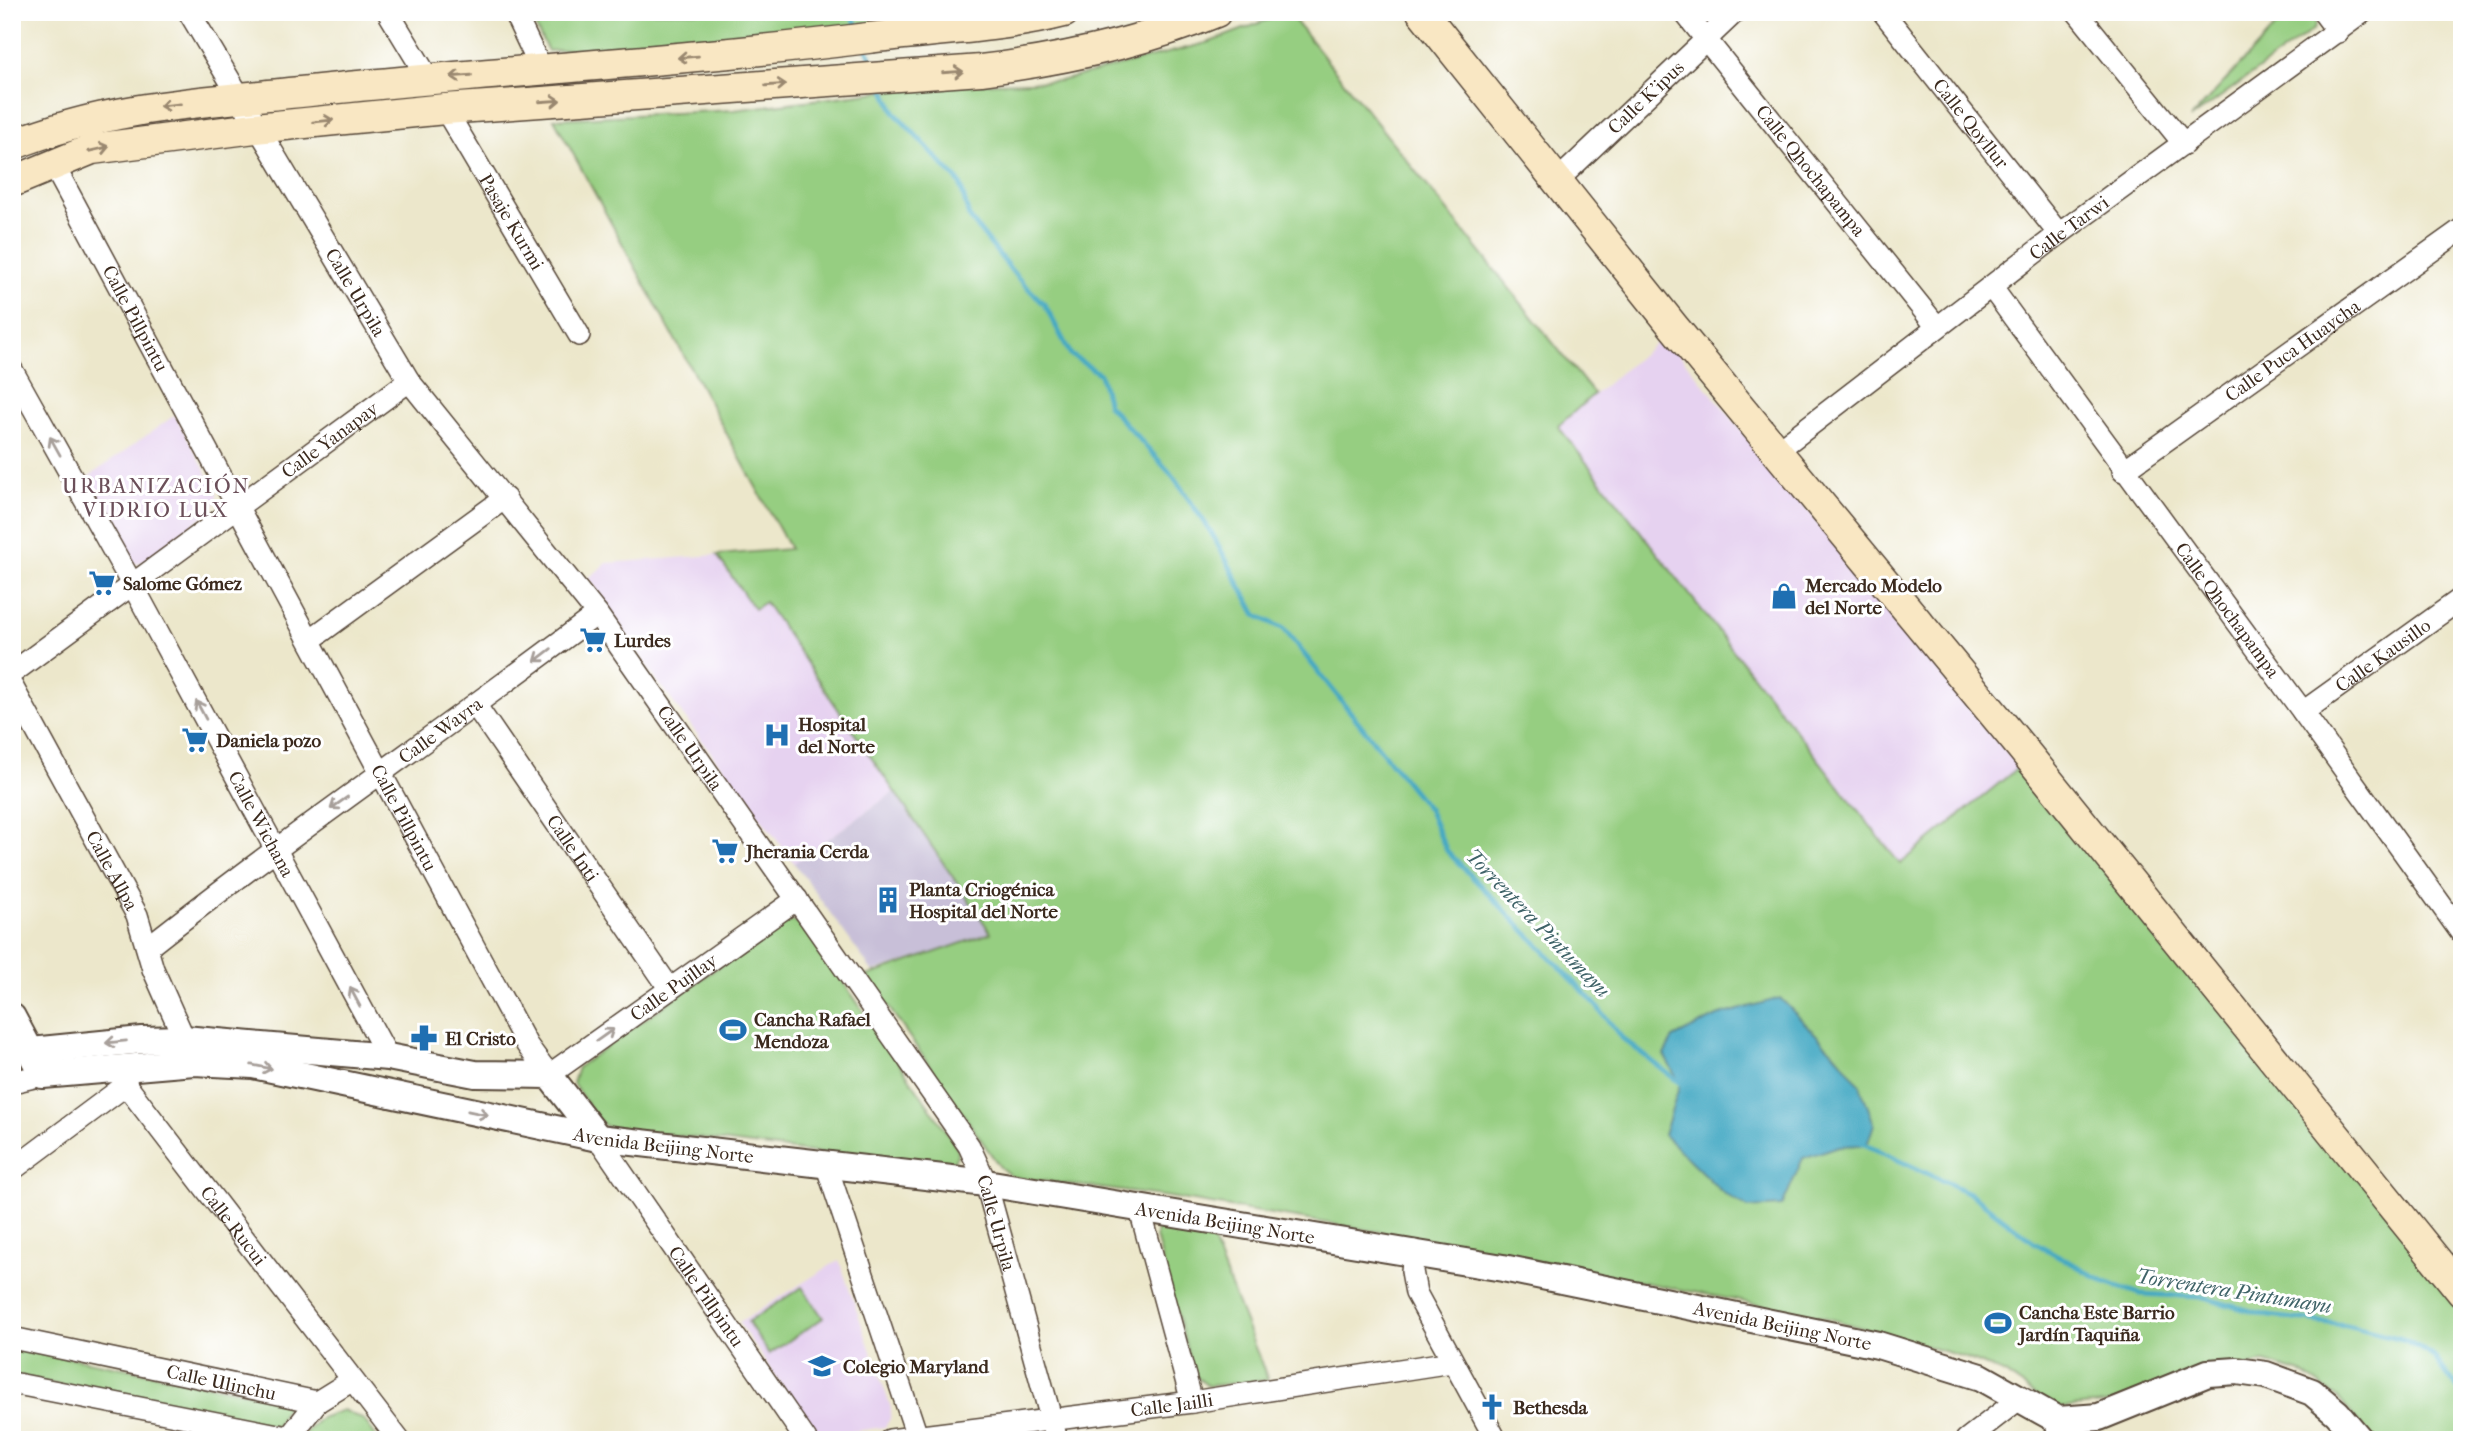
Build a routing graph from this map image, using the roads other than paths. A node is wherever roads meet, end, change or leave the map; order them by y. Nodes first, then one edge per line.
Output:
1 (189, 12) edge
2 (388, 12) edge
3 (514, 12) edge
4 (1064, 12) edge
5 (1216, 12) edge
6 (1422, 12) edge
7 (1684, 12) edge
8 (1735, 12) edge
9 (1883, 12) edge
10 (2077, 12) edge
11 (2323, 12) edge
12 (2363, 12) edge
13 (2338, 32) junction
14 (1704, 38) junction
15 (542, 71) junction
16 (428, 78) junction
17 (238, 98) junction
18 (445, 109) junction
19 (255, 128) junction
20 (2184, 144) junction
21 (12, 145) edge
22 (53, 164) junction
23 (1557, 181) junction
24 (12, 182) edge
25 (2462, 229) edge
26 (2059, 233) junction
27 (1992, 288) junction
28 (1937, 327) junction
29 (579, 335) dead end
30 (12, 370) edge
31 (409, 381) junction
32 (1778, 450) junction
33 (2123, 471) junction
34 (505, 498) junction
35 (239, 505) junction
36 (132, 584) junction
37 (2462, 597) edge
38 (597, 614) junction
39 (310, 640) junction
40 (12, 673) edge
41 (12, 686) edge
42 (476, 706) junction
43 (2303, 712) junction
44 (381, 774) junction
45 (275, 848) junction
46 (797, 900) junction
47 (2462, 934) edge
48 (148, 947) junction
49 (670, 989) junction
50 (20, 1036) edge
51 (189, 1051) junction
52 (388, 1056) junction
53 (43, 1075) junction
54 (550, 1075) junction
55 (127, 1077) junction
56 (12, 1082) edge
57 (598, 1138) junction
58 (826, 1164) junction
59 (12, 1170) edge
60 (986, 1183) junction
61 (1139, 1206) junction
62 (1414, 1251) junction
63 (2462, 1292) edge
64 (12, 1338) edge
65 (1452, 1362) junction
66 (351, 1381) junction
67 (12, 1382) edge
68 (2019, 1399) junction
69 (317, 1402) junction
70 (1192, 1402) junction
71 (1050, 1418) junction
72 (2058, 1430) edge
73 (917, 1436) junction
74 (287, 1438) edge
75 (399, 1440) edge
76 (806, 1440) edge
77 (890, 1440) edge
78 (1057, 1440) edge
79 (1496, 1440) edge
80 (1966, 1440) edge
81 (2360, 1440) edge

1 - 17 street, Calle Urpila
2 - 16 street
3 - 15 street
4 -> 15 main road
18 -> 5 main road
6 - 23 main road
7 - 14 street, Calle Qhochapampa
8 - 14 street, Calle K'ipus
9 - 26 street, Calle Qoyllur
10 - 20 street
11 - 13 street
12 - 13 street, Calle Tarwi
13 - 20 street, Calle Tarwi
14 - 23 street, Calle K'ipus
14 - 28 street, Calle Qhochapampa
15 -> 16 main road
16 - 17 main road
17 - 19 street, Calle Urpila
17 -> 21 main road
19 -> 18 main road
18 - 29 street, Pasaje Kurmi
22 -> 19 main road
19 - 31 street, Calle Urpila
20 - 26 street, Calle Tarwi
22 - 24 main road
22 - 35 street, Calle Pillpintu
23 - 32 main road
25 - 33 street, Calle Puca Huaycha
26 - 27 street, Calle Tarwi
27 - 28 street, Calle Tarwi
27 - 33 street, Calle Qhochapampa
28 - 32 street, Calle Tarwi
36 -> 30 street, Calle Wichana
31 - 34 street, Calle Urpila
31 - 35 street, Calle Yanapay
32 - 63 main road
33 - 43 street, Calle Qhochapampa
34 - 38 street, Calle Urpila
34 - 39 street
35 - 36 street, Calle Yanapay
35 - 39 street, Calle Pillpintu
36 - 40 street, Calle Yanapay
45 -> 36 street, Calle Wichana
37 - 43 street, Calle Kausillo
38 -> 42 street, Calle Wayra
38 - 46 street, Calle Urpila
39 - 44 street, Calle Pillpintu
41 - 48 street, Calle Allpa
42 - 44 street, Calle Wayra
42 - 49 street, Calle Inti
43 - 47 street, Calle Qhochapampa
44 -> 45 street, Calle Wayra
44 - 54 street, Calle Pillpintu
45 - 48 street, Calle Wayra
52 -> 45 street, Calle Wichana
46 - 49 street, Calle Pujllay
46 - 60 street, Calle Urpila
48 - 51 street, Calle Allpa
54 -> 49 street, Calle Pujllay
51 -> 50 street, Avenida Beijing Norte
50 - 53 street, Avenida Beijing Norte
51 - 52 street, Avenida Beijing Norte
51 - 55 street, Avenida Beijing Norte
51 -> 57 street, Avenida Beijing Norte
52 - 54 street, Avenida Beijing Norte
53 - 55 street, Avenida Beijing Norte
53 - 56 street, Avenida Beijing Norte
54 - 57 street, Calle Pillpintu
55 - 59 street
55 - 66 street, Calle Rucui
57 - 58 street, Avenida Beijing Norte
57 - 76 street, Calle Pillpintu
58 - 60 street, Avenida Beijing Norte
58 - 73 street
60 - 61 street, Avenida Beijing Norte
60 - 71 street, Calle Urpila
61 - 62 street, Avenida Beijing Norte
61 - 70 street
62 - 65 street
62 - 68 street, Avenida Beijing Norte
64 - 69 street, Calle Ulinchu
65 - 70 street, Calle Jailli
65 - 79 street
66 - 69 street
66 - 75 street
67 - 74 street
68 - 72 street, Avenida Beijing Norte
68 - 80 street
69 - 74 street
70 - 71 street, Calle Jailli
71 - 73 street, Calle Jailli
71 - 78 street, Calle Urpila
72 - 81 street, Avenida Beijing Norte
73 - 77 street, Calle Jailli

